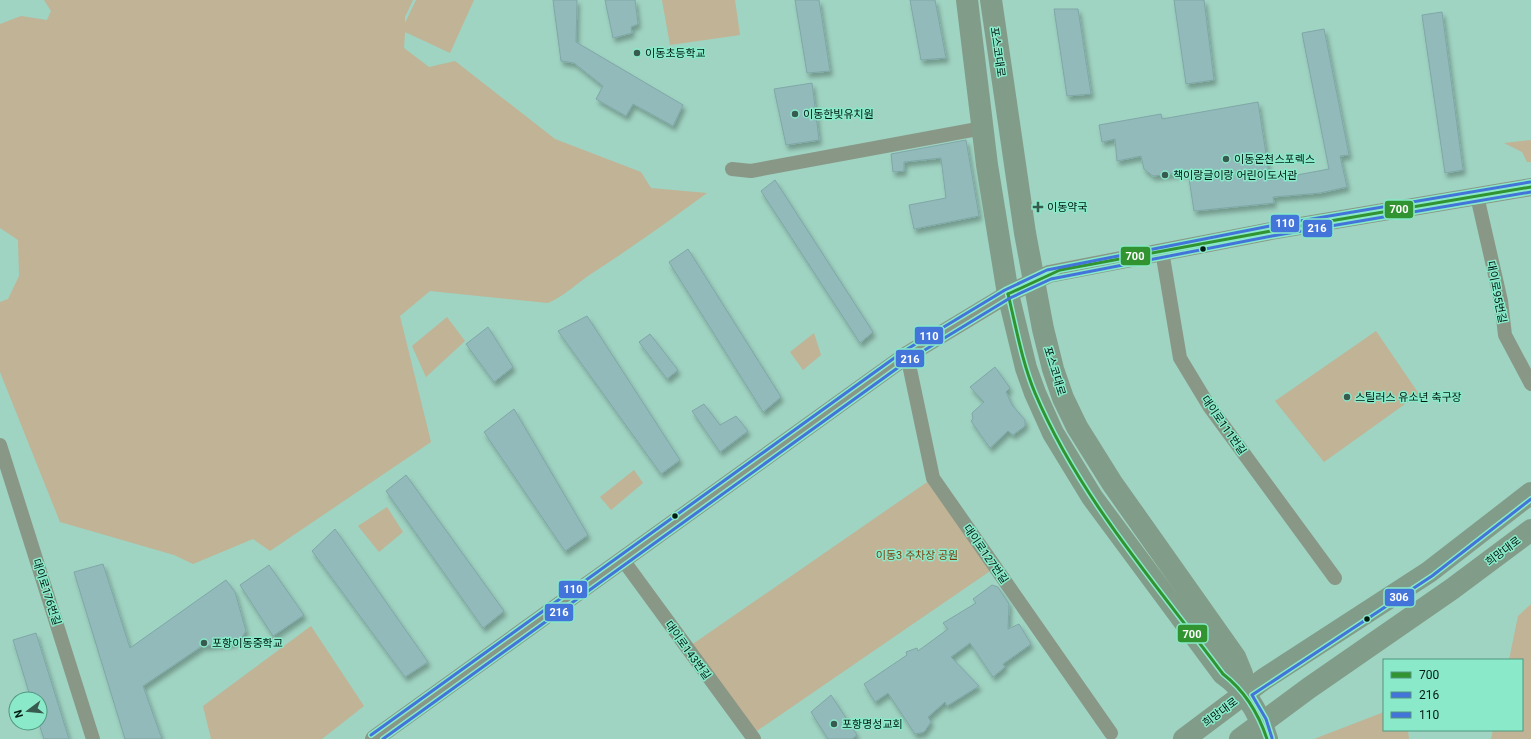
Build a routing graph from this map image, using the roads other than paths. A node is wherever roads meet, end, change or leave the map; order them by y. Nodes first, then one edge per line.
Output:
1 (967, 0) edge
2 (991, 0) edge
3 (996, 39) junction
4 (972, 44) junction
5 (983, 128) junction
6 (732, 169) dead end
7 (1531, 187) edge
8 (1477, 196) junction
9 (1162, 251) junction
10 (1034, 281) junction
11 (1008, 294) junction
12 (906, 355) junction
13 (1531, 384) edge
14 (0, 445) edge
15 (1531, 493) edge
16 (1531, 530) edge
17 (623, 560) junction
18 (1335, 578) dead end
19 (1245, 693) junction
20 (1265, 730) edge
21 (1111, 733) dead end
22 (384, 736) edge
23 (752, 737) edge
24 (93, 739) edge
25 (1184, 739) edge
26 (1240, 739) edge

1 - 4 main road, 포스코대로
2 - 3 main road, 포스코대로
3 - 4 main road
3 - 10 main road, 포스코대로
4 - 5 main road, 포스코대로
5 - 6 street
5 - 11 main road, 포스코대로
7 - 8 street
8 - 9 street
8 - 13 street, 대이로95번길
9 - 10 street
9 - 18 street, 대이로111번길
10 - 11 street
10 - 19 main road, 포스코대로
11 - 12 street
11 - 19 main road, 포스코대로
12 - 17 street
12 - 21 street, 대이로127번길
14 - 24 street, 대이로176번길
15 - 19 main road, 희망대로
16 - 20 main road, 희망대로
17 - 22 street
17 - 23 street, 대이로143번길
19 - 20 main road, 포스코대로
19 - 25 main road, 희망대로
20 - 26 main road, 희망대로

